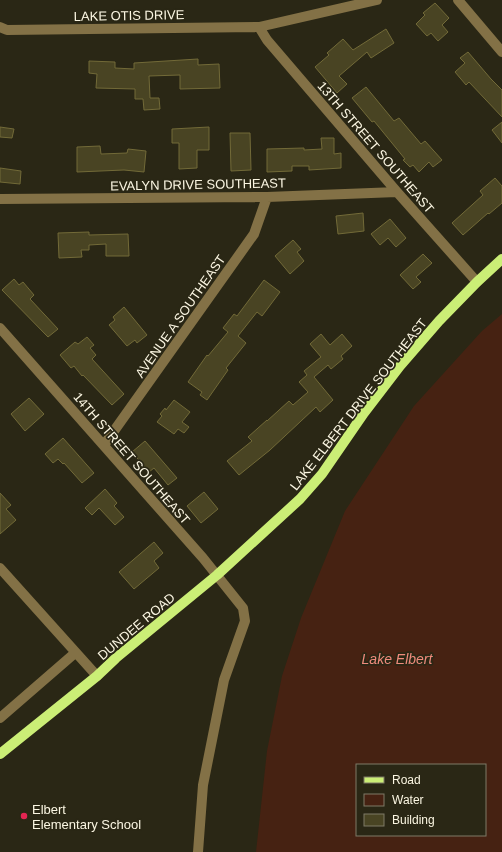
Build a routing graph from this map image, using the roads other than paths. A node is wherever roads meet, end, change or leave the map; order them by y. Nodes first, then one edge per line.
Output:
1 (377, 0) edge
2 (458, 0) edge
3 (0, 27) edge
4 (259, 27) junction
5 (502, 52) edge
6 (397, 192) junction
7 (267, 197) junction
8 (0, 199) edge
9 (502, 259) edge
10 (477, 282) junction
11 (0, 328) edge
12 (104, 445) junction
13 (285, 514) joint
14 (0, 568) edge
15 (217, 575) junction
16 (75, 652) junction
17 (97, 676) junction
18 (0, 718) edge
19 (0, 754) edge
20 (198, 852) edge

1 - 4 street, LAKE OTIS DRIVE
2 - 5 street
3 - 4 street, LAKE OTIS DRIVE
4 - 6 street, 13TH STREET SOUTHEAST
6 - 7 street, EVALYN DRIVE SOUTHEAST
6 - 10 street, 13TH STREET SOUTHEAST
7 - 8 street, EVALYN DRIVE SOUTHEAST
7 - 12 street, AVENUE A SOUTHEAST
9 - 10 main road, LAKE ELBERT DRIVE SOUTHEAST
10 - 13 main road, LAKE ELBERT DRIVE SOUTHEAST
11 - 12 street, 14TH STREET SOUTHEAST
12 - 15 street, 14TH STREET SOUTHEAST
13 - 15 main road, DUNDEE ROAD
14 - 16 street
15 - 17 main road, DUNDEE ROAD
15 - 20 street, 14TH STREET SOUTHEAST
16 - 17 street
16 - 18 street
17 - 19 main road, DUNDEE ROAD

